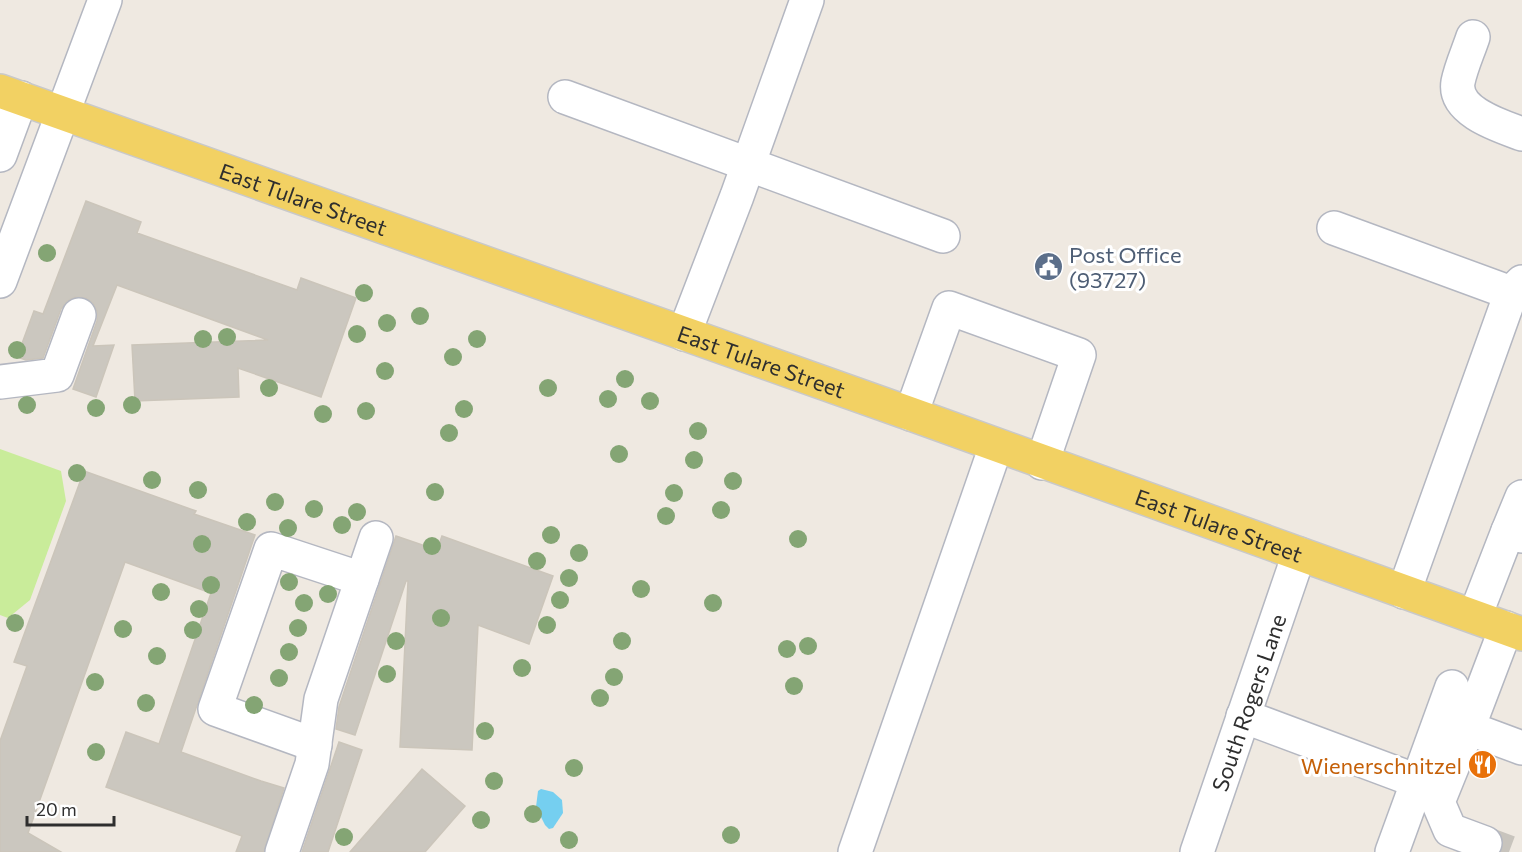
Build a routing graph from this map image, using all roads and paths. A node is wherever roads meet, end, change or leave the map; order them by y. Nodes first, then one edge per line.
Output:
1 (105, 0) edge
2 (807, 0) edge
3 (1473, 37) dead end
4 (11, 95) edge
5 (565, 97) dead end
6 (62, 114) junction
7 (1522, 134) edge
8 (0, 155) edge
9 (748, 165) junction
10 (1334, 228) dead end
11 (943, 236) dead end
12 (0, 281) edge
13 (1516, 287) edge
14 (79, 315) dead end
15 (684, 334) junction
16 (0, 382) edge
17 (912, 414) junction
18 (996, 446) junction
19 (1042, 463) junction
20 (1522, 497) edge
21 (1515, 533) edge
22 (376, 538) dead end
23 (1299, 554) junction
24 (362, 579) junction
25 (1404, 592) junction
26 (1475, 616) junction
27 (1514, 631) edge
28 (1452, 687) dead end
29 (1244, 716) junction
30 (1468, 728) junction
31 (315, 745) junction
32 (1522, 748) edge
33 (1418, 781) junction
34 (1485, 843) tunnel mouth
35 (282, 852) edge
36 (855, 852) edge
37 (1197, 852) edge
38 (1392, 852) edge

1 - 6 street
2 - 9 street
3 - 7 street
4 - 6 main road, East Tulare Street
4 - 8 street
5 - 9 street
6 - 12 street
6 - 15 main road, East Tulare Street
9 - 11 street
9 - 15 street
10 - 13 street
13 - 25 street
14 - 16 street
15 - 17 main road, East Tulare Street
17 - 18 main road, East Tulare Street
17 - 19 street
18 - 19 main road, East Tulare Street
18 - 36 street
19 - 23 main road, East Tulare Street
20 - 21 street
21 - 26 street
22 - 24 street
23 - 25 main road, East Tulare Street
23 - 29 street, South Rogers Lane
24 - 31 street
24 - 31 street
25 - 26 main road, East Tulare Street
26 - 27 main road, East Tulare Street
27 - 30 street
28 - 33 street
29 - 33 street
29 - 37 street, South Rogers Lane
30 - 32 street
30 - 34 street
31 - 35 street
33 - 38 street

